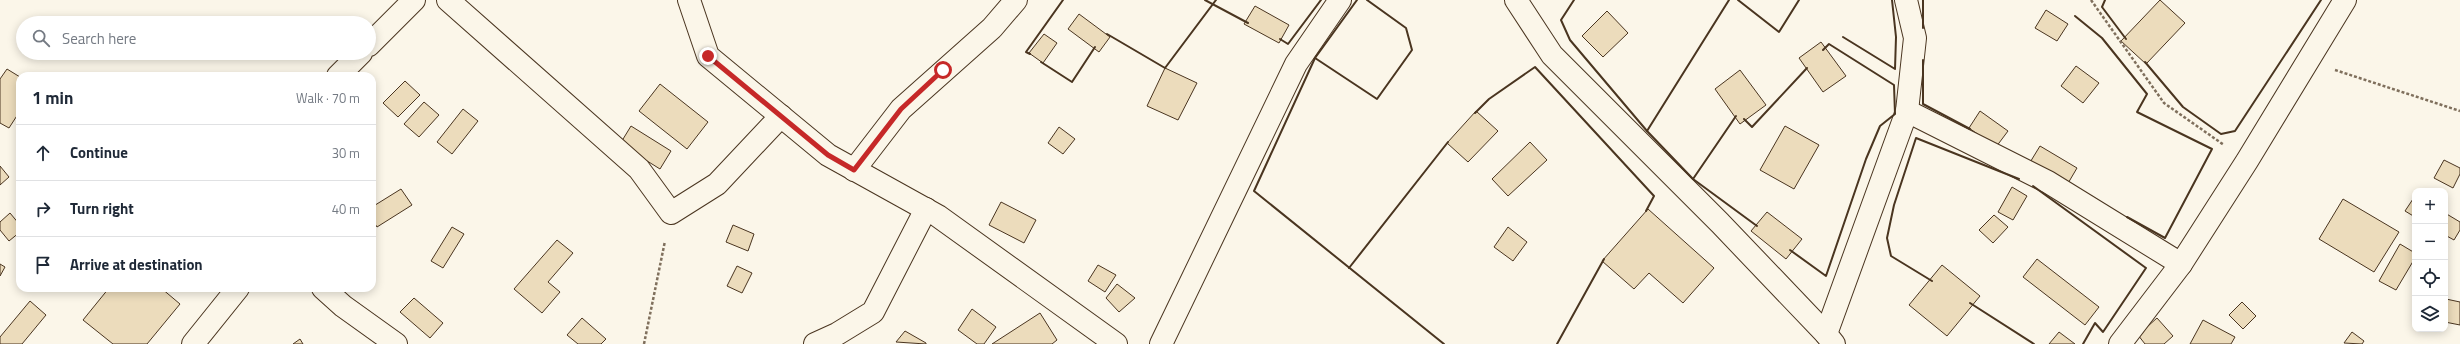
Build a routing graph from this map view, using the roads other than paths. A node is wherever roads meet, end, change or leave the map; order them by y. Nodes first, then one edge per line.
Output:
1 (414, 0) edge
2 (448, 0) edge
3 (689, 0) edge
4 (1016, 0) edge
5 (1340, 0) edge
6 (1516, 0) edge
7 (1906, 0) edge
8 (2345, 0) edge
9 (376, 38) edge
10 (354, 60) edge
11 (342, 72) edge
12 (1907, 111) junction
13 (781, 116) junction
14 (854, 170) junction
15 (926, 209) junction
16 (2181, 264) junction
17 (235, 292) edge
18 (327, 292) edge
19 (1830, 339) edge
20 (193, 344) edge
21 (396, 344) edge
22 (815, 344) edge
23 (1116, 344) edge
24 (1161, 344) edge
25 (2120, 344) edge

1 - 9 street
2 - 13 street
3 - 13 street
4 - 14 street
5 - 24 street
6 - 19 street
7 - 12 street
8 - 16 street
10 - 11 street
12 - 16 street
12 - 19 street
13 - 14 street
14 - 15 street
15 - 22 street
15 - 23 street
16 - 25 street
17 - 20 street
18 - 21 street

